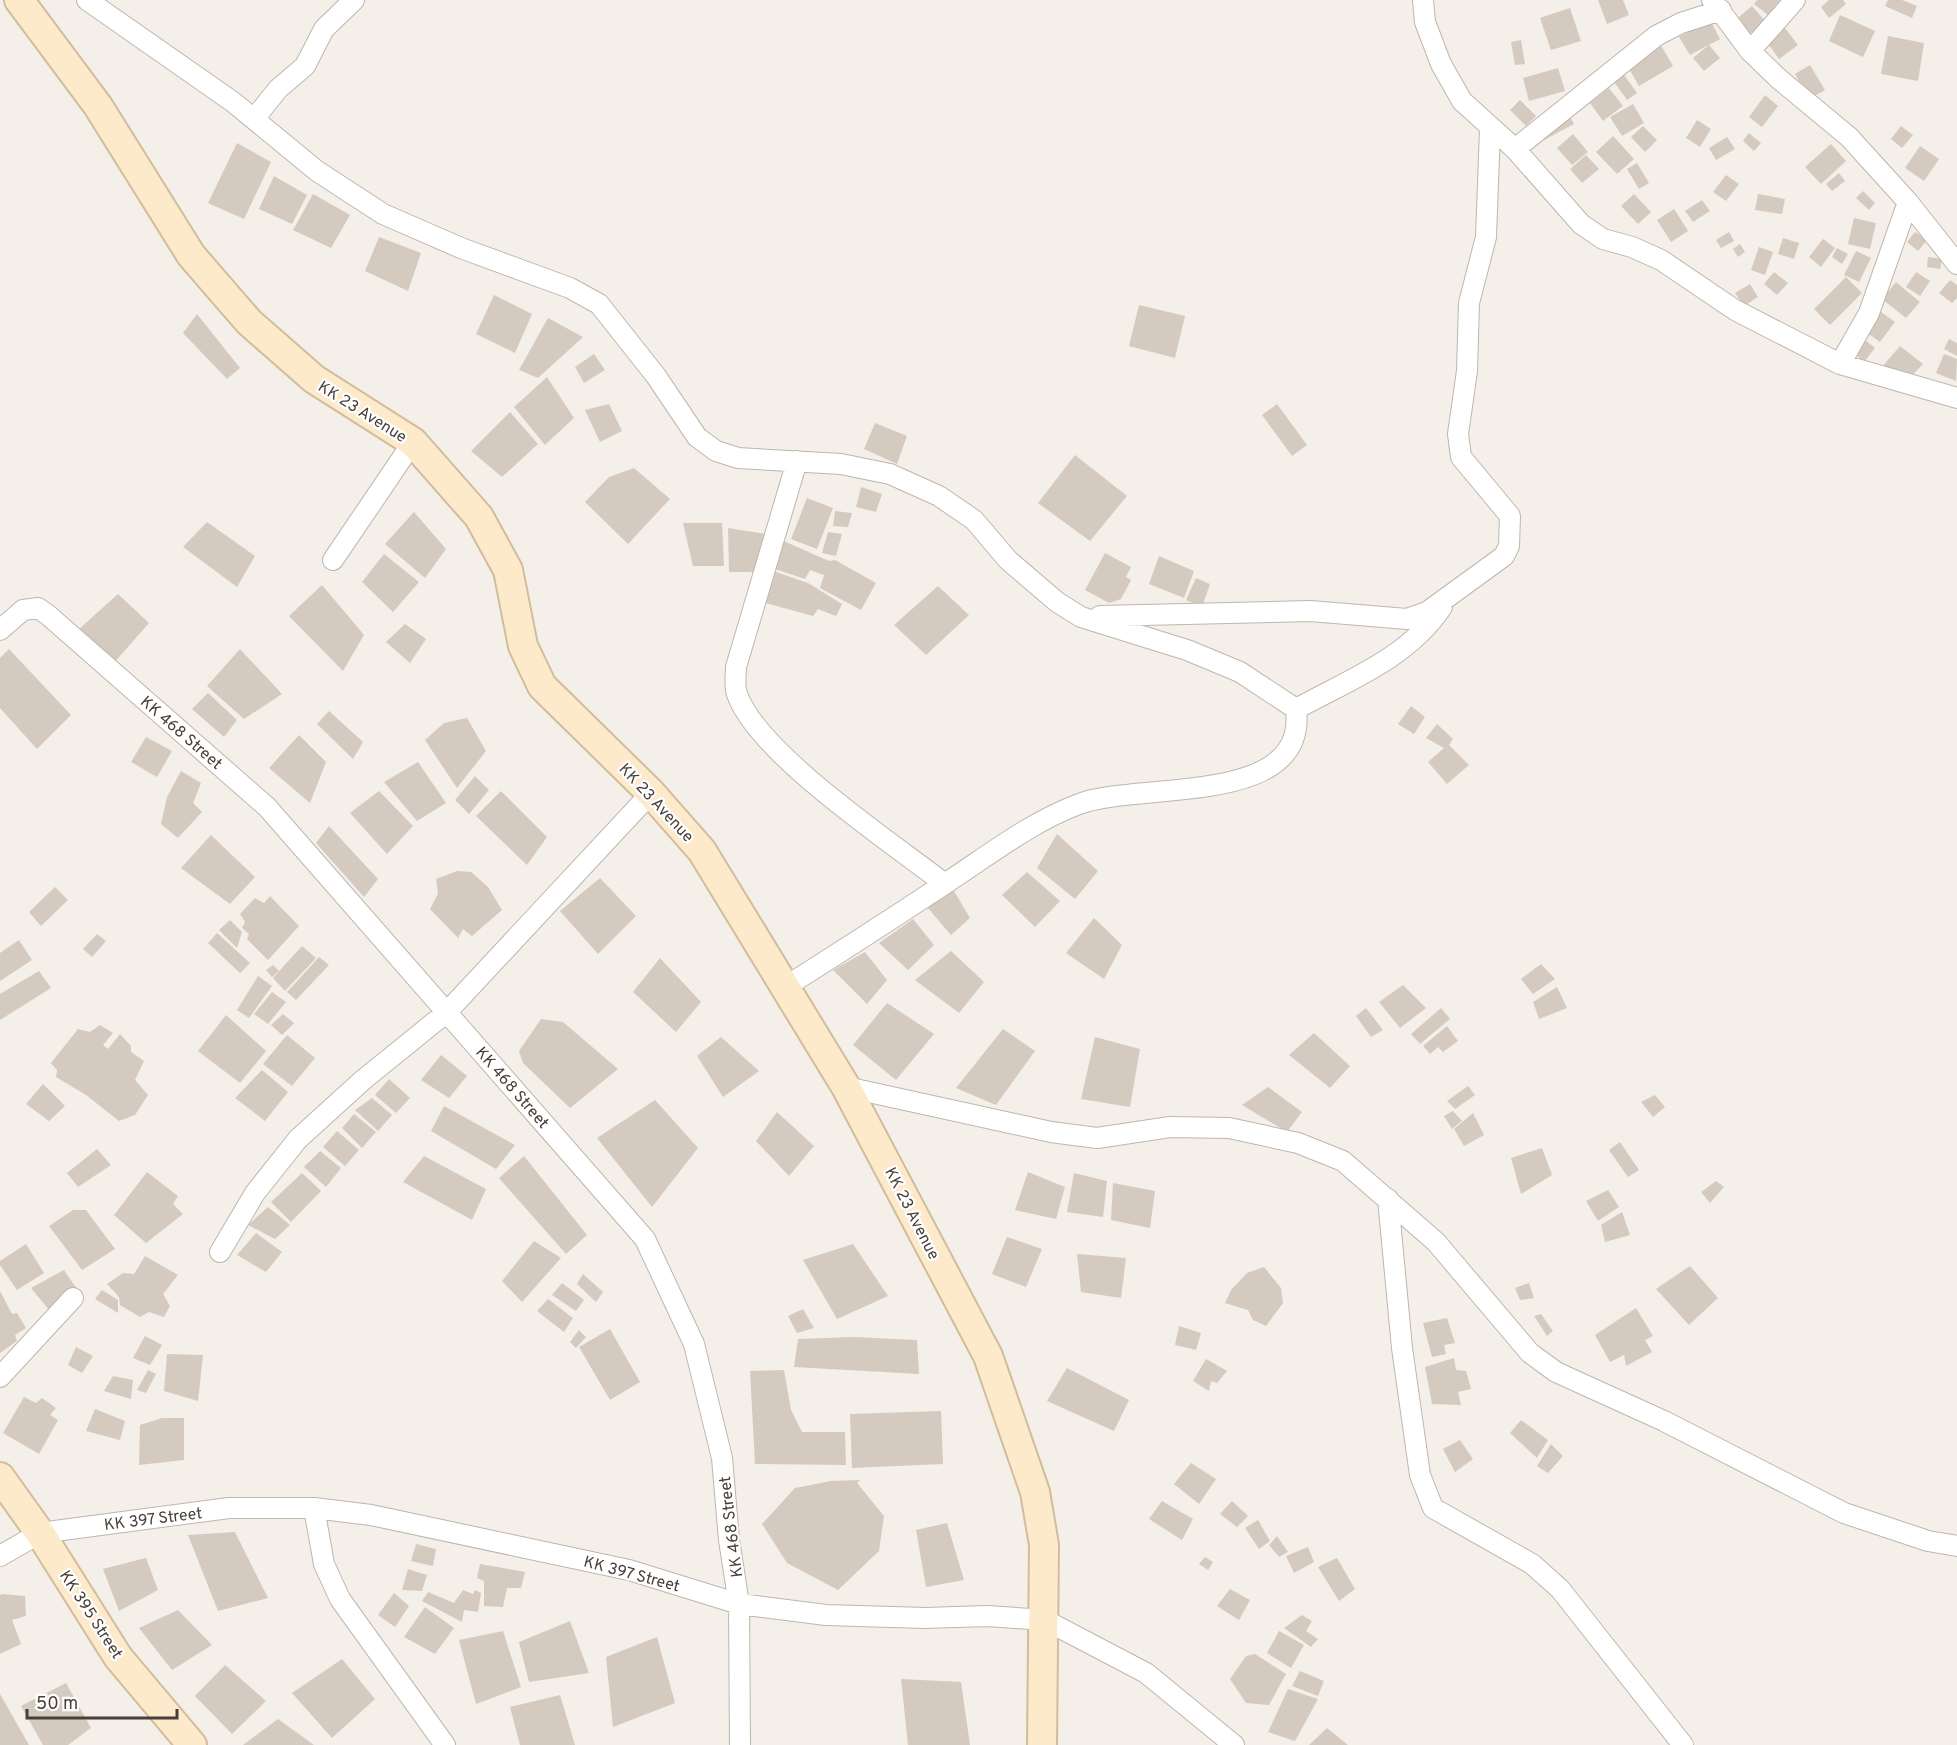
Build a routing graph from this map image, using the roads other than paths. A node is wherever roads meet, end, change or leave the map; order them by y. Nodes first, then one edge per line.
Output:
1 (19, 0) edge
2 (87, 0) edge
3 (354, 0) edge
4 (1423, 0) edge
5 (1795, 0) edge
6 (1717, 5) edge
7 (1750, 51) junction
8 (254, 119) junction
9 (1490, 129) junction
10 (1515, 148) junction
11 (1908, 202) junction
12 (1957, 264) edge
13 (1840, 364) junction
14 (1957, 398) edge
15 (413, 442) junction
16 (796, 461) junction
17 (333, 560) dead end
18 (1450, 595) junction
19 (1081, 617) junction
20 (0, 630) edge
21 (1296, 709) junction
22 (651, 793) junction
23 (945, 884) junction
24 (785, 987) junction
25 (447, 1012) junction
26 (846, 1087) junction
27 (1388, 1199) junction
28 (220, 1252) dead end
29 (73, 1298) dead end
30 (0, 1377) edge
31 (0, 1477) edge
32 (314, 1508) junction
33 (40, 1533) junction
34 (1957, 1546) edge
35 (0, 1556) edge
36 (739, 1604) junction
37 (1045, 1620) junction
38 (192, 1745) edge
39 (445, 1745) edge
40 (740, 1745) edge
41 (1042, 1745) edge
42 (1234, 1745) edge
43 (1683, 1745) edge

1 - 15 main road, KK 23 Avenue
2 - 8 street
3 - 8 street
4 - 9 street
5 - 7 street
6 - 7 street
6 - 10 street
7 - 11 street
8 - 16 street
9 - 10 street
9 - 18 street
10 - 13 street
11 - 12 street
11 - 13 street
13 - 14 street
15 - 17 street
15 - 22 main road, KK 23 Avenue
16 - 19 street
16 - 23 street
18 - 19 street
18 - 21 street
19 - 21 street
20 - 25 street, KK 468 Street
21 - 23 street
22 - 24 main road, KK 23 Avenue
22 - 25 street
23 - 24 street
24 - 26 main road, KK 23 Avenue
25 - 28 street
25 - 36 street, KK 468 Street
26 - 27 street
26 - 37 main road, KK 23 Avenue
27 - 34 street
27 - 43 street
29 - 30 street
31 - 33 main road, KK 395 Street
32 - 33 street, KK 397 Street
32 - 36 street, KK 397 Street
32 - 39 street
33 - 35 street, KK 397 Street
33 - 38 main road, KK 395 Street
36 - 37 street, KK 397 Street
36 - 40 street, KK 468 Street
37 - 41 main road, KK 23 Avenue
37 - 42 street, KK 397 Street

